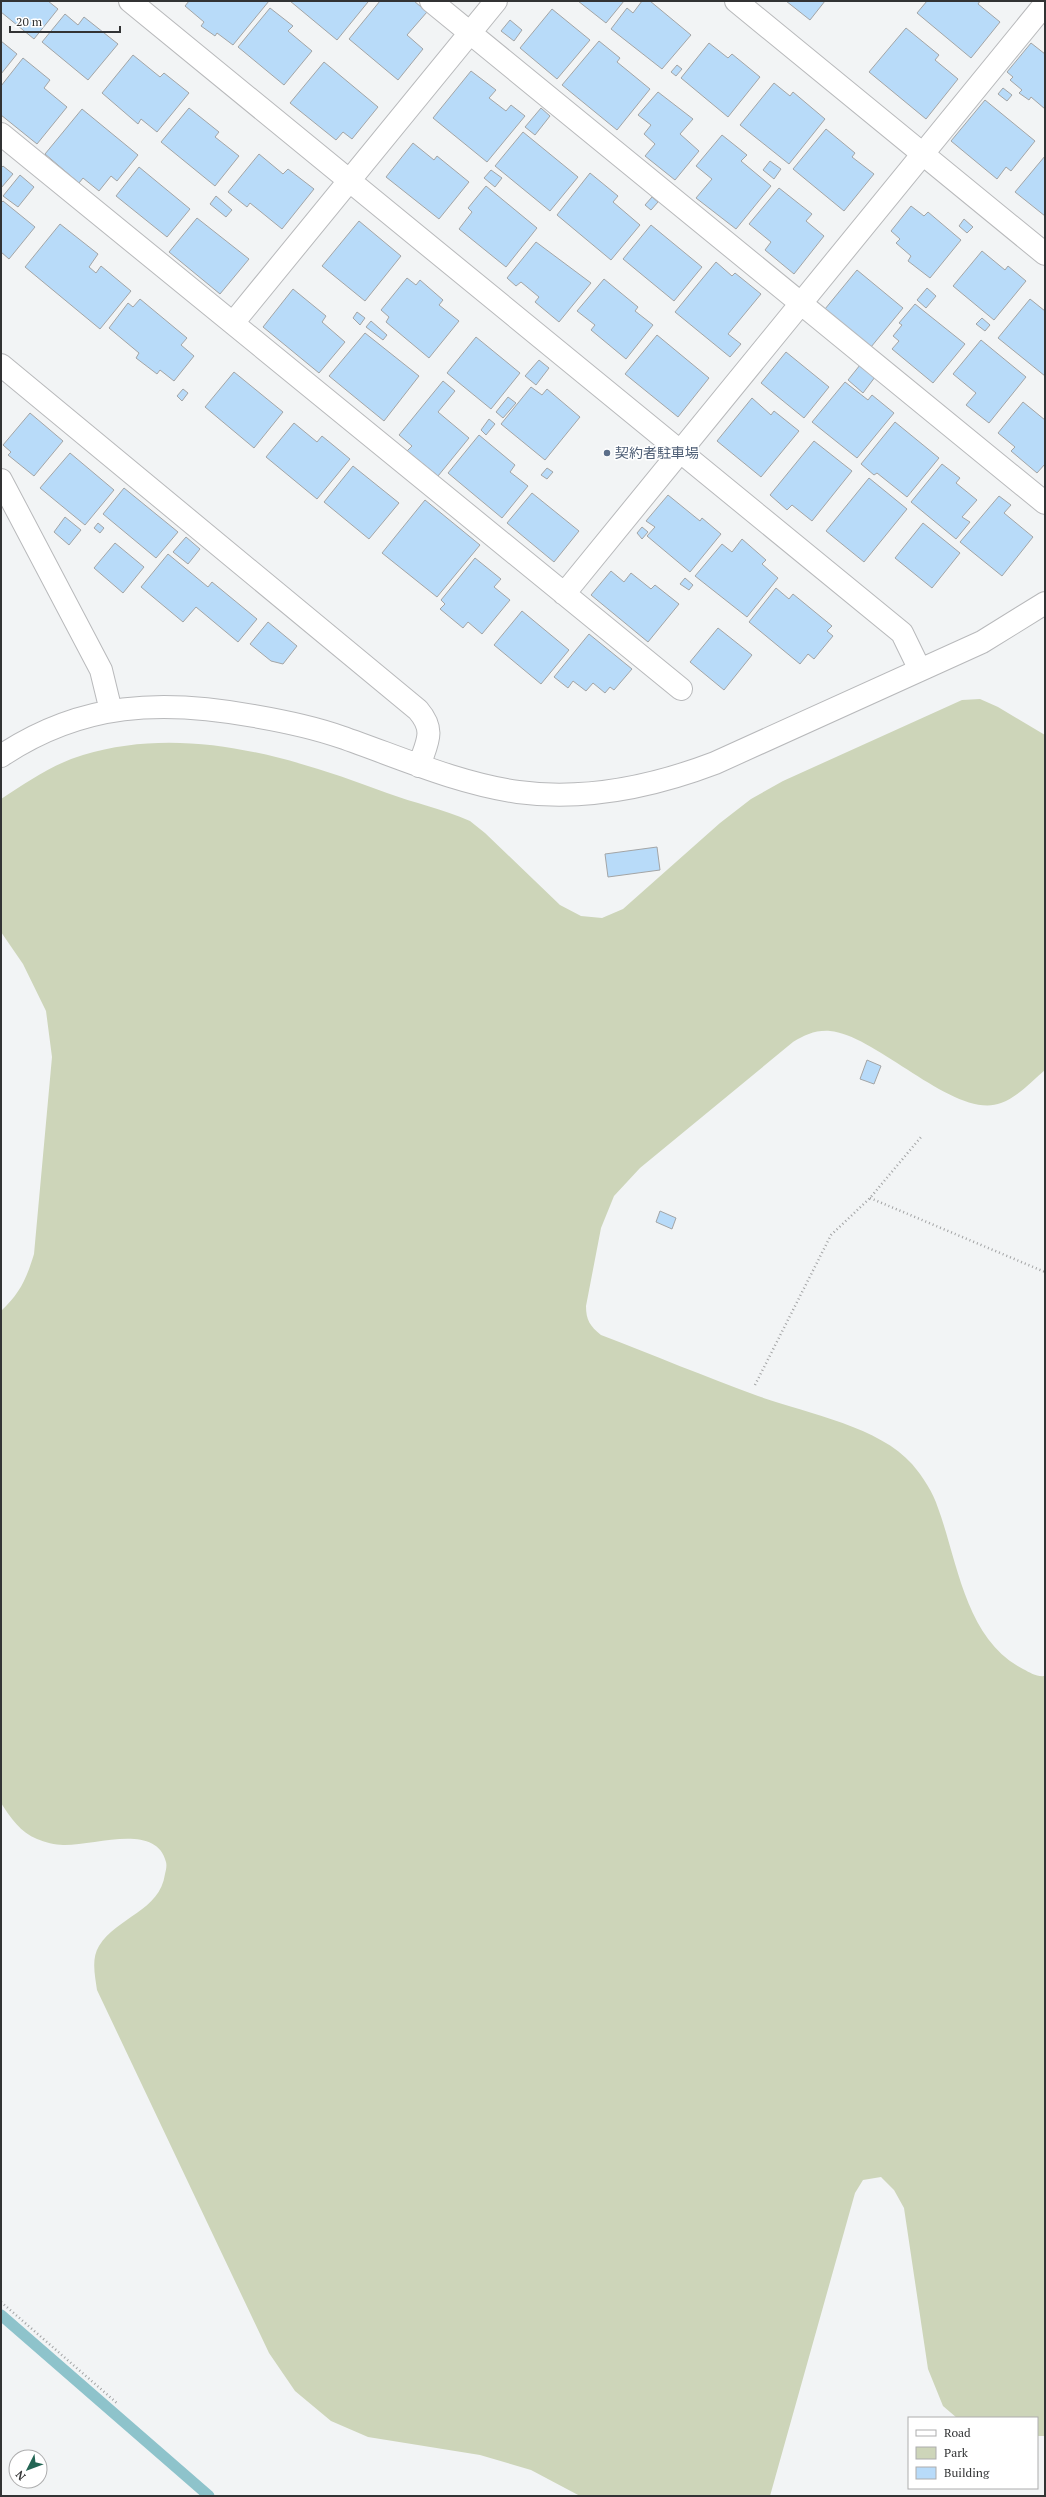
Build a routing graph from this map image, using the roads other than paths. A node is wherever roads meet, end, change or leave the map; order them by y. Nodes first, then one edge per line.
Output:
1 (130, 1) edge
2 (431, 1) edge
3 (496, 1) edge
4 (736, 1) edge
5 (1042, 1) edge
6 (1045, 4) edge
7 (470, 33) junction
8 (1, 134) edge
9 (923, 153) junction
10 (350, 180) junction
11 (1045, 254) edge
12 (801, 303) junction
13 (233, 323) junction
14 (1, 365) edge
15 (680, 451) junction
16 (1, 480) edge
17 (1045, 503) edge
18 (564, 594) junction
19 (1045, 603) edge
20 (920, 670) junction
21 (681, 689) dead end
22 (111, 711) junction
23 (1, 756) edge
24 (420, 766) junction

1 - 10 street
2 - 7 street
3 - 7 street
4 - 9 street
5 - 6 street
6 - 9 street
7 - 10 street
7 - 12 street
8 - 13 street
9 - 11 street
9 - 12 street
10 - 13 street
10 - 15 street
12 - 15 street
12 - 17 street
13 - 18 street
14 - 24 street
15 - 18 street
15 - 20 street
16 - 22 street
18 - 21 street
19 - 20 street
20 - 24 street
22 - 23 street
22 - 24 street

